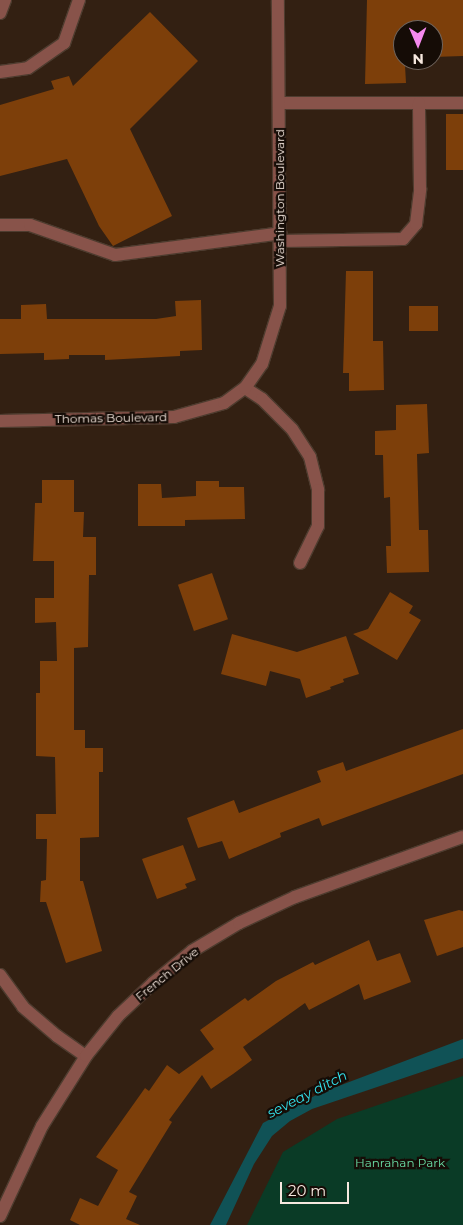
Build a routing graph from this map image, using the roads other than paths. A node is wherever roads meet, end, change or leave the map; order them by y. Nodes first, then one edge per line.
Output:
1 (5, 0) edge
2 (79, 0) edge
3 (278, 0) edge
4 (0, 13) edge
5 (0, 72) edge
6 (463, 102) edge
7 (280, 103) junction
8 (419, 103) junction
9 (0, 225) edge
10 (281, 237) junction
11 (245, 388) junction
12 (0, 421) edge
13 (300, 563) dead end
14 (463, 837) edge
15 (0, 975) edge
16 (86, 1056) junction
17 (0, 1216) edge

1 - 4 street
2 - 5 street
3 - 7 street, Washington Boulevard
6 - 8 street
7 - 8 street
7 - 10 street, Washington Boulevard
8 - 10 street
9 - 10 street
10 - 11 street, Washington Boulevard
11 - 12 street, Thomas Boulevard
11 - 13 street
14 - 16 street, French Drive
15 - 16 street
16 - 17 street, French Drive

